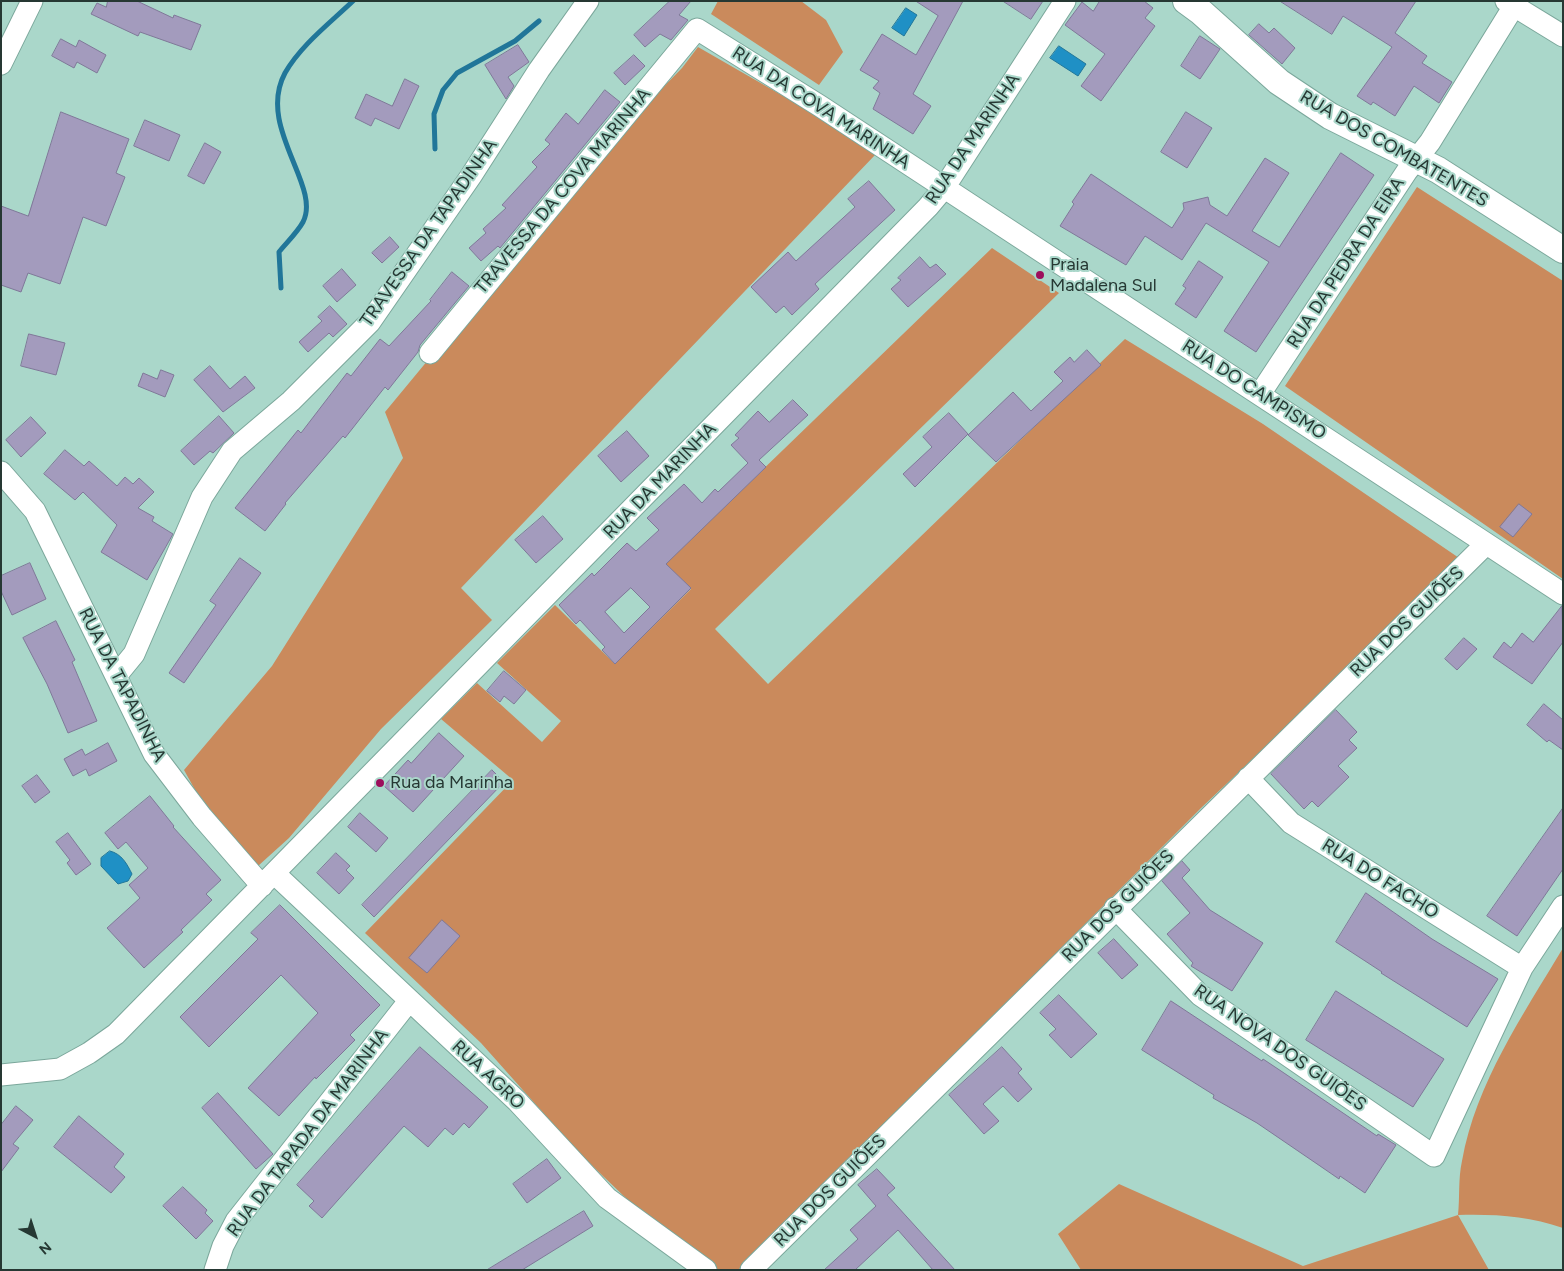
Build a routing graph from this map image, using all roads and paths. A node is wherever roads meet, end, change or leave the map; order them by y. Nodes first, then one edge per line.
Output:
1 (32, 1) edge
2 (588, 1) edge
3 (1065, 1) edge
4 (1186, 1) edge
5 (1510, 4) edge
6 (697, 29) joint
7 (1563, 36) edge
8 (1, 65) edge
9 (1417, 158) junction
10 (944, 188) junction
11 (1563, 250) edge
12 (430, 353) dead end
13 (1260, 394) junction
14 (1, 472) edge
15 (1486, 544) junction
16 (1563, 594) edge
17 (116, 676) junction
18 (1248, 778) junction
19 (268, 880) junction
20 (1563, 906) edge
21 (1116, 908) junction
22 (1522, 968) junction
23 (410, 1001) junction
24 (1, 1074) edge
25 (215, 1270) edge
26 (706, 1270) edge
27 (751, 1270) edge

1 - 8 street
2 - 17 street, TRAVESSA DA TAPADINHA
3 - 10 street, RUA DA MARINHA
4 - 9 main road, RUA DOS COMBATENTES
5 - 7 street
5 - 9 street, RUA DA PEDRA DA EIRA
6 - 10 street, RUA DA COVA MARINHA
6 - 12 street, TRAVESSA DA COVA MARINHA
9 - 11 main road, RUA DOS COMBATENTES
9 - 13 street, RUA DA PEDRA DA EIRA
10 - 13 street, RUA DO CAMPISMO
10 - 19 street, RUA DA MARINHA
13 - 15 street, RUA DO CAMPISMO
14 - 17 street, RUA DA TAPADINHA
15 - 16 street, RUA DO CAMPISMO
15 - 18 street, RUA DOS GUIÕES
17 - 19 street, RUA DA TAPADINHA
18 - 21 street, RUA DOS GUIÕES
18 - 22 street, RUA DO FACHO
19 - 23 street, RUA AGRO
19 - 24 street, RUA DA MARINHA
20 - 22 street
21 - 22 street, RUA NOVA DOS GUIÕES
21 - 27 street, RUA DOS GUIÕES
23 - 25 street, RUA DA TAPADA DA MARINHA
23 - 26 street, RUA AGRO

